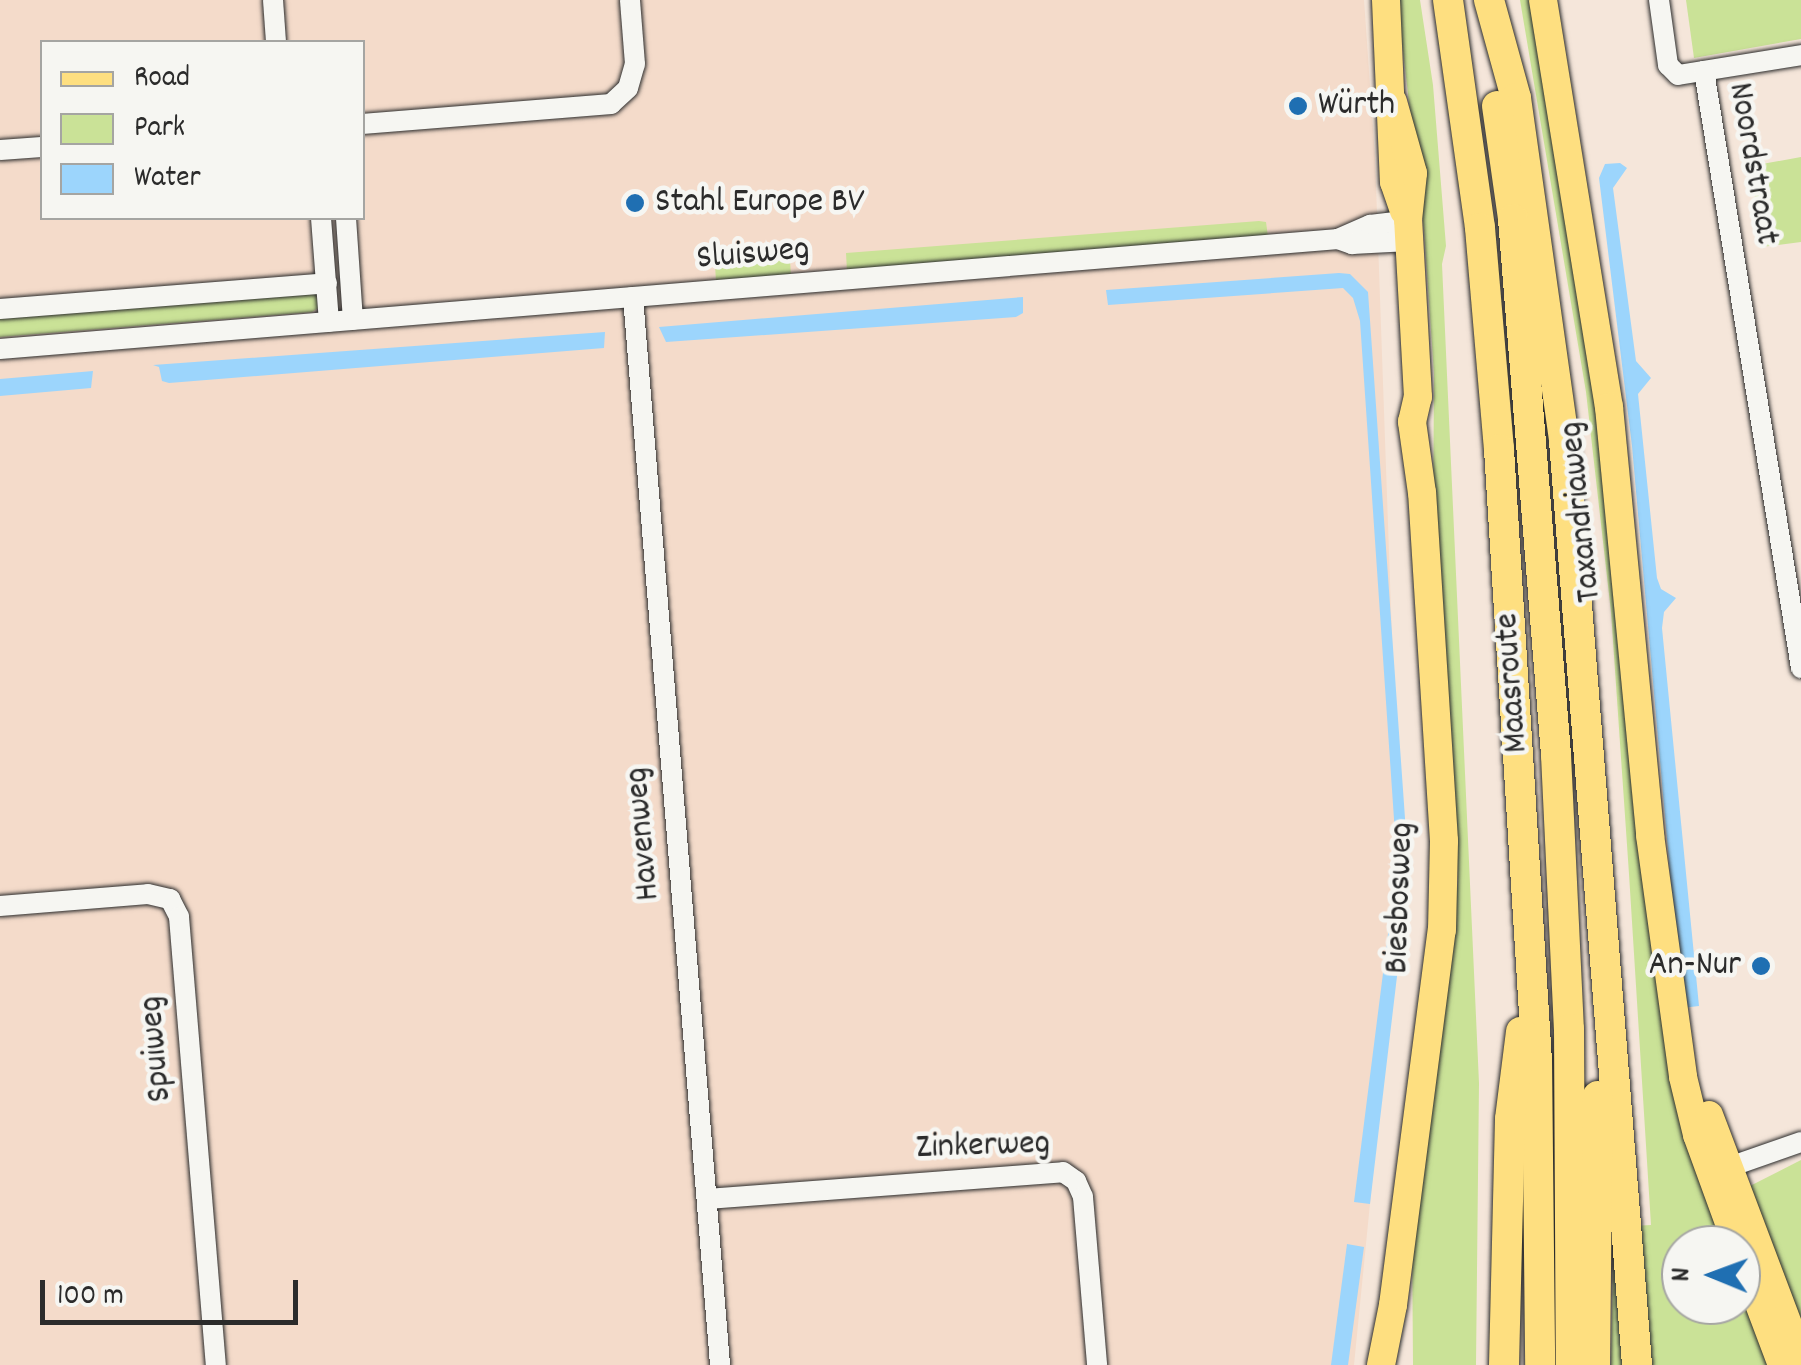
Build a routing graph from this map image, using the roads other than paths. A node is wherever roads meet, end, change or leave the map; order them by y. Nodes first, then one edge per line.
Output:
1 (273, 0) edge
2 (630, 0) edge
3 (1386, 0) edge
4 (1448, 0) edge
5 (1481, 0) edge
6 (1489, 0) edge
7 (1543, 0) edge
8 (1659, 0) edge
9 (276, 40) edge
10 (1801, 55) edge
11 (1704, 71) junction
12 (365, 124) edge
13 (40, 147) edge
14 (0, 150) edge
15 (322, 220) edge
16 (346, 220) edge
17 (1408, 231) junction
18 (327, 283) junction
19 (633, 297) junction
20 (0, 309) edge
21 (353, 320) junction
22 (329, 322) junction
23 (0, 348) edge
24 (1801, 668) edge
25 (1599, 902) junction
26 (0, 906) edge
27 (1531, 949) junction
28 (1801, 1142) edge
29 (1720, 1170) junction
30 (707, 1199) junction
31 (1732, 1225) edge
32 (1393, 1305) junction
33 (1761, 1309) edge
34 (1801, 1359) edge
35 (216, 1365) edge
36 (720, 1365) edge
37 (1097, 1365) edge
38 (1380, 1365) edge
39 (1397, 1365) edge
40 (1504, 1365) edge
41 (1540, 1365) edge
42 (1571, 1365) edge
43 (1595, 1365) edge
44 (1638, 1365) edge
45 (1782, 1365) edge

1 - 9 street
2 - 12 street
3 - 17 main road, Biesbosweg
4 - 27 highway, Maasroute
5 - 42 highway, Maasroute
6 - 25 highway
7 - 29 main road, Taxandriaweg
8 - 11 street, Noordstraat
10 - 11 street
11 - 24 street, Noordstraat
13 - 14 street
15 - 18 street
16 - 21 street
17 - 19 street, Sluisweg
17 - 32 main road, Biesbosweg
18 - 20 street
18 - 22 street
19 - 21 street, Sluisweg
19 - 30 street, Havenweg
21 - 22 street, Sluisweg
22 - 23 street, Sluisweg
25 - 43 highway
25 - 44 highway
26 - 35 street, Spuiweg
27 - 40 highway
27 - 41 highway, Maasroute
28 - 29 street
29 - 31 main road
29 - 34 main road
30 - 36 street, Havenweg
30 - 37 street, Zinkerweg
32 - 38 main road, Biesbosweg
32 - 39 main road, Biesbosweg
33 - 45 main road

